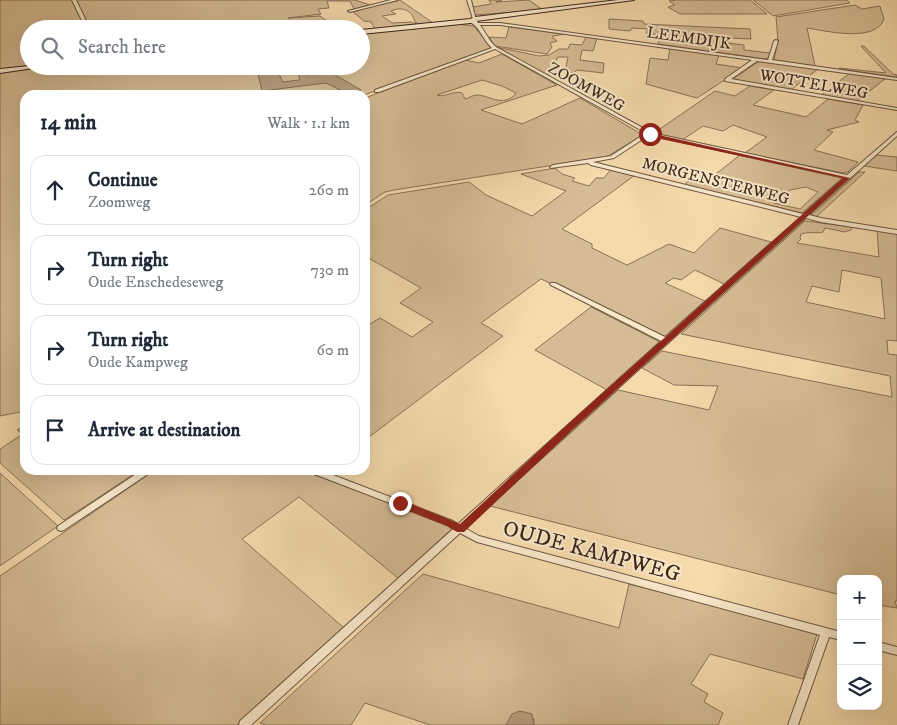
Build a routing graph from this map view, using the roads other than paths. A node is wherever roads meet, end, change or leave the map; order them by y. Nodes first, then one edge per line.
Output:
1 (74, 0) edge
2 (396, 0) edge
3 (469, 0) edge
4 (631, 0) edge
5 (350, 10) dead end
6 (84, 20) edge
7 (474, 21) junction
8 (370, 31) edge
9 (776, 41) dead end
10 (495, 48) junction
11 (756, 59) junction
12 (770, 61) junction
13 (20, 69) edge
14 (0, 71) edge
15 (897, 78) edge
16 (377, 92) dead end
17 (897, 109) edge
18 (897, 133) edge
19 (648, 134) junction
20 (590, 162) junction
21 (553, 167) dead end
22 (847, 178) junction
23 (805, 216) junction
24 (897, 232) edge
25 (553, 284) dead end
26 (667, 341) junction
27 (140, 475) edge
28 (325, 475) edge
29 (61, 528) dead end
30 (460, 529) junction
31 (826, 632) junction
32 (837, 635) edge
33 (882, 647) edge
34 (897, 651) edge
35 (244, 725) edge
36 (793, 725) edge

1 - 6 street
2 - 5 street
3 - 7 street, ZOOMWEG
4 - 7 main road
7 - 8 main road
7 - 10 street, ZOOMWEG
7 - 11 street, LEEMDIJK
9 - 12 street
10 - 16 street
10 - 19 street, ZOOMWEG
11 - 12 street, LEEMDIJK
11 - 17 street, WOTTELWEG
12 - 15 street, LEEMDIJK
13 - 14 main road
18 - 22 street
19 - 20 street
19 - 22 street, ZOOMWEG
20 - 21 street
20 - 23 street, MORGENSTERWEG
22 - 23 street
23 - 24 street, MORGENSTERWEG
23 - 26 street
25 - 26 street
26 - 30 street
27 - 29 street
28 - 30 street, OUDE KAMPWEG
30 - 31 street, OUDE KAMPWEG
30 - 35 street
31 - 32 street, OUDE KAMPWEG
31 - 36 street
33 - 34 street

